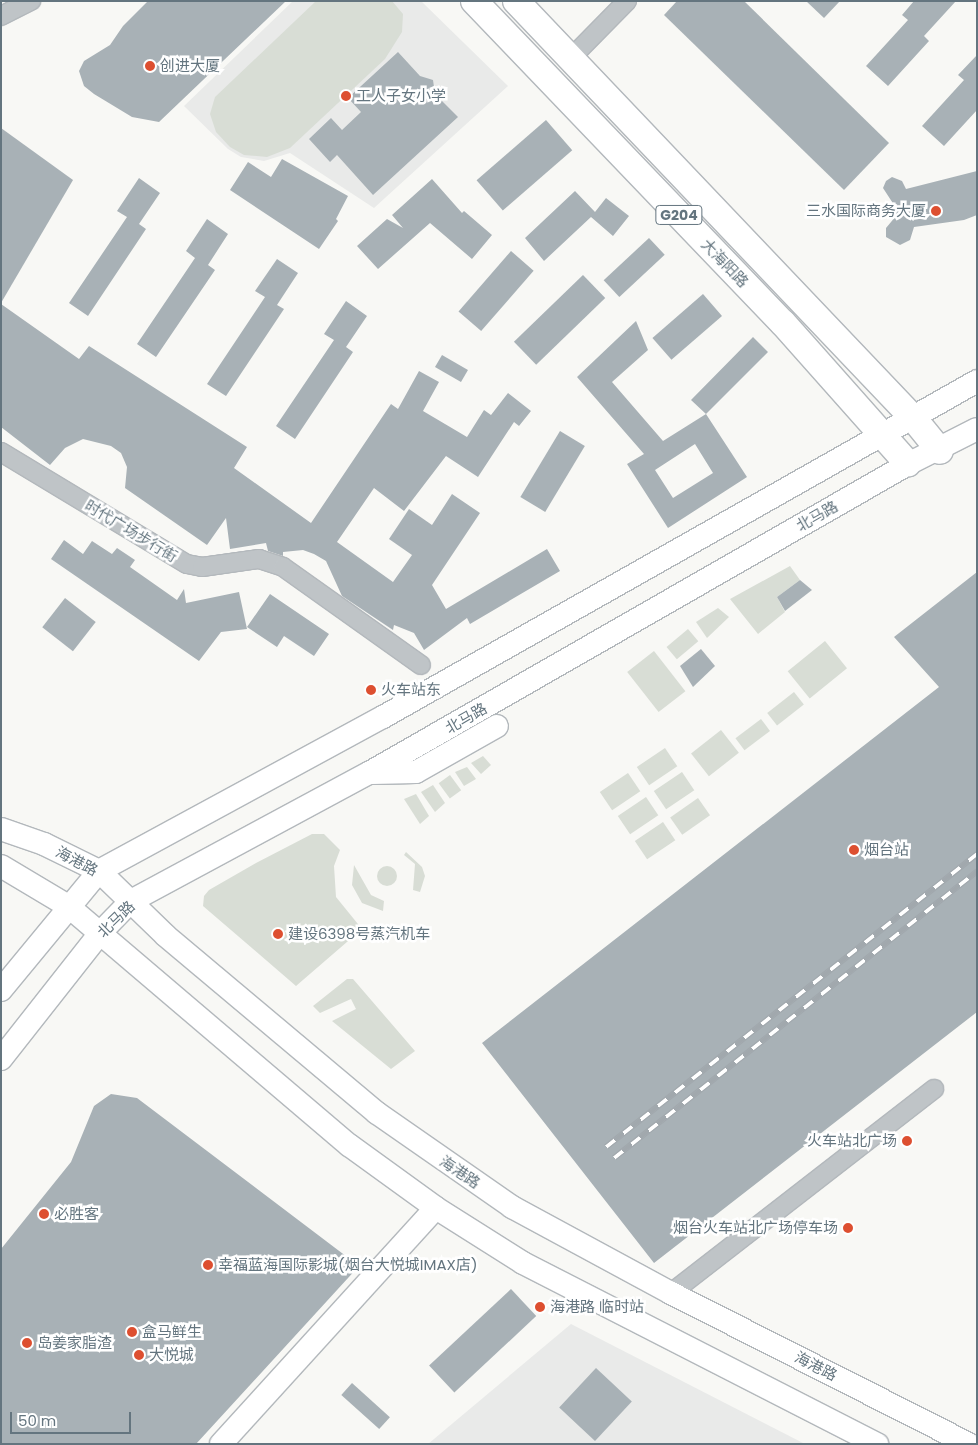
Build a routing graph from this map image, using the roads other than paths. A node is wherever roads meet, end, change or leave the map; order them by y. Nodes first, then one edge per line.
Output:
1 (31, 1) edge
2 (474, 1) edge
3 (516, 1) edge
4 (627, 1) edge
5 (1, 16) edge
6 (571, 58) junction
7 (977, 381) edge
8 (914, 419) junction
9 (977, 429) edge
10 (878, 435) junction
11 (940, 451) junction
12 (1, 452) edge
13 (908, 464) junction
14 (421, 665) dead end
15 (497, 726) dead end
16 (369, 773) junction
17 (1, 829) edge
18 (1, 866) edge
19 (99, 871) junction
20 (131, 901) junction
21 (68, 906) junction
22 (100, 933) junction
23 (1, 990) edge
24 (1, 1058) edge
25 (934, 1090) dead end
26 (436, 1208) junction
27 (671, 1293) junction
28 (221, 1444) edge
29 (877, 1444) edge
30 (969, 1444) edge

1 - 5 street
2 - 10 highway, 大海阳路 / G204
3 - 6 highway, 大海阳路 / G204
4 - 6 street
6 - 8 highway, 大海阳路 / G204
7 - 8 main road
8 - 10 main road
8 - 11 highway, 大海阳路
9 - 11 main road, 北马路
10 - 13 highway, 大海阳路
10 - 19 main road
11 - 13 main road, 北马路
12 - 14 street, 时代广场步行街
13 - 16 main road, 北马路
15 - 16 main road
16 - 20 main road, 北马路
17 - 19 main road, 海港路
18 - 21 main road
19 - 20 main road, 海港路
19 - 21 main road
20 - 22 main road, 北马路
20 - 27 main road, 海港路
21 - 22 main road
21 - 23 main road
22 - 24 main road, 北马路
22 - 26 main road
25 - 27 street
26 - 28 main road
26 - 29 main road
27 - 30 main road, 海港路

